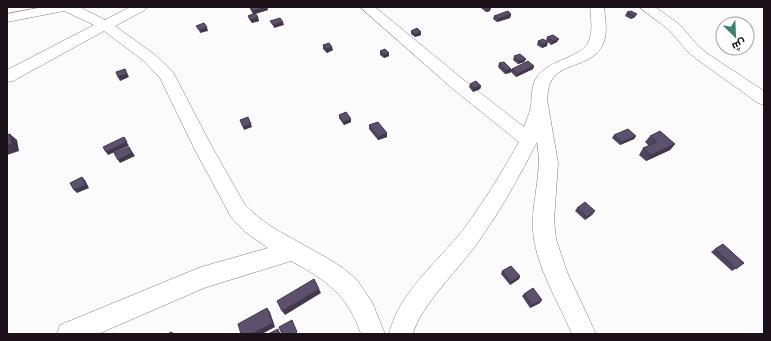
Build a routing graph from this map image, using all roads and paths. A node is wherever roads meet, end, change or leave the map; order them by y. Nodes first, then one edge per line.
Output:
1 (140, 7) edge
2 (367, 7) edge
3 (597, 7) edge
4 (646, 7) edge
5 (7, 18) edge
6 (106, 25) junction
7 (7, 77) edge
8 (761, 97) edge
9 (539, 104) junction
10 (529, 140) junction
11 (291, 251) junction
12 (69, 334) edge
13 (372, 334) edge
14 (400, 334) edge
15 (584, 334) edge

1 - 6 street
2 - 10 street
3 - 9 street
4 - 8 street
5 - 6 street
6 - 7 street
6 - 11 street
9 - 10 street
9 - 15 street
10 - 14 street
11 - 12 street
11 - 13 street

